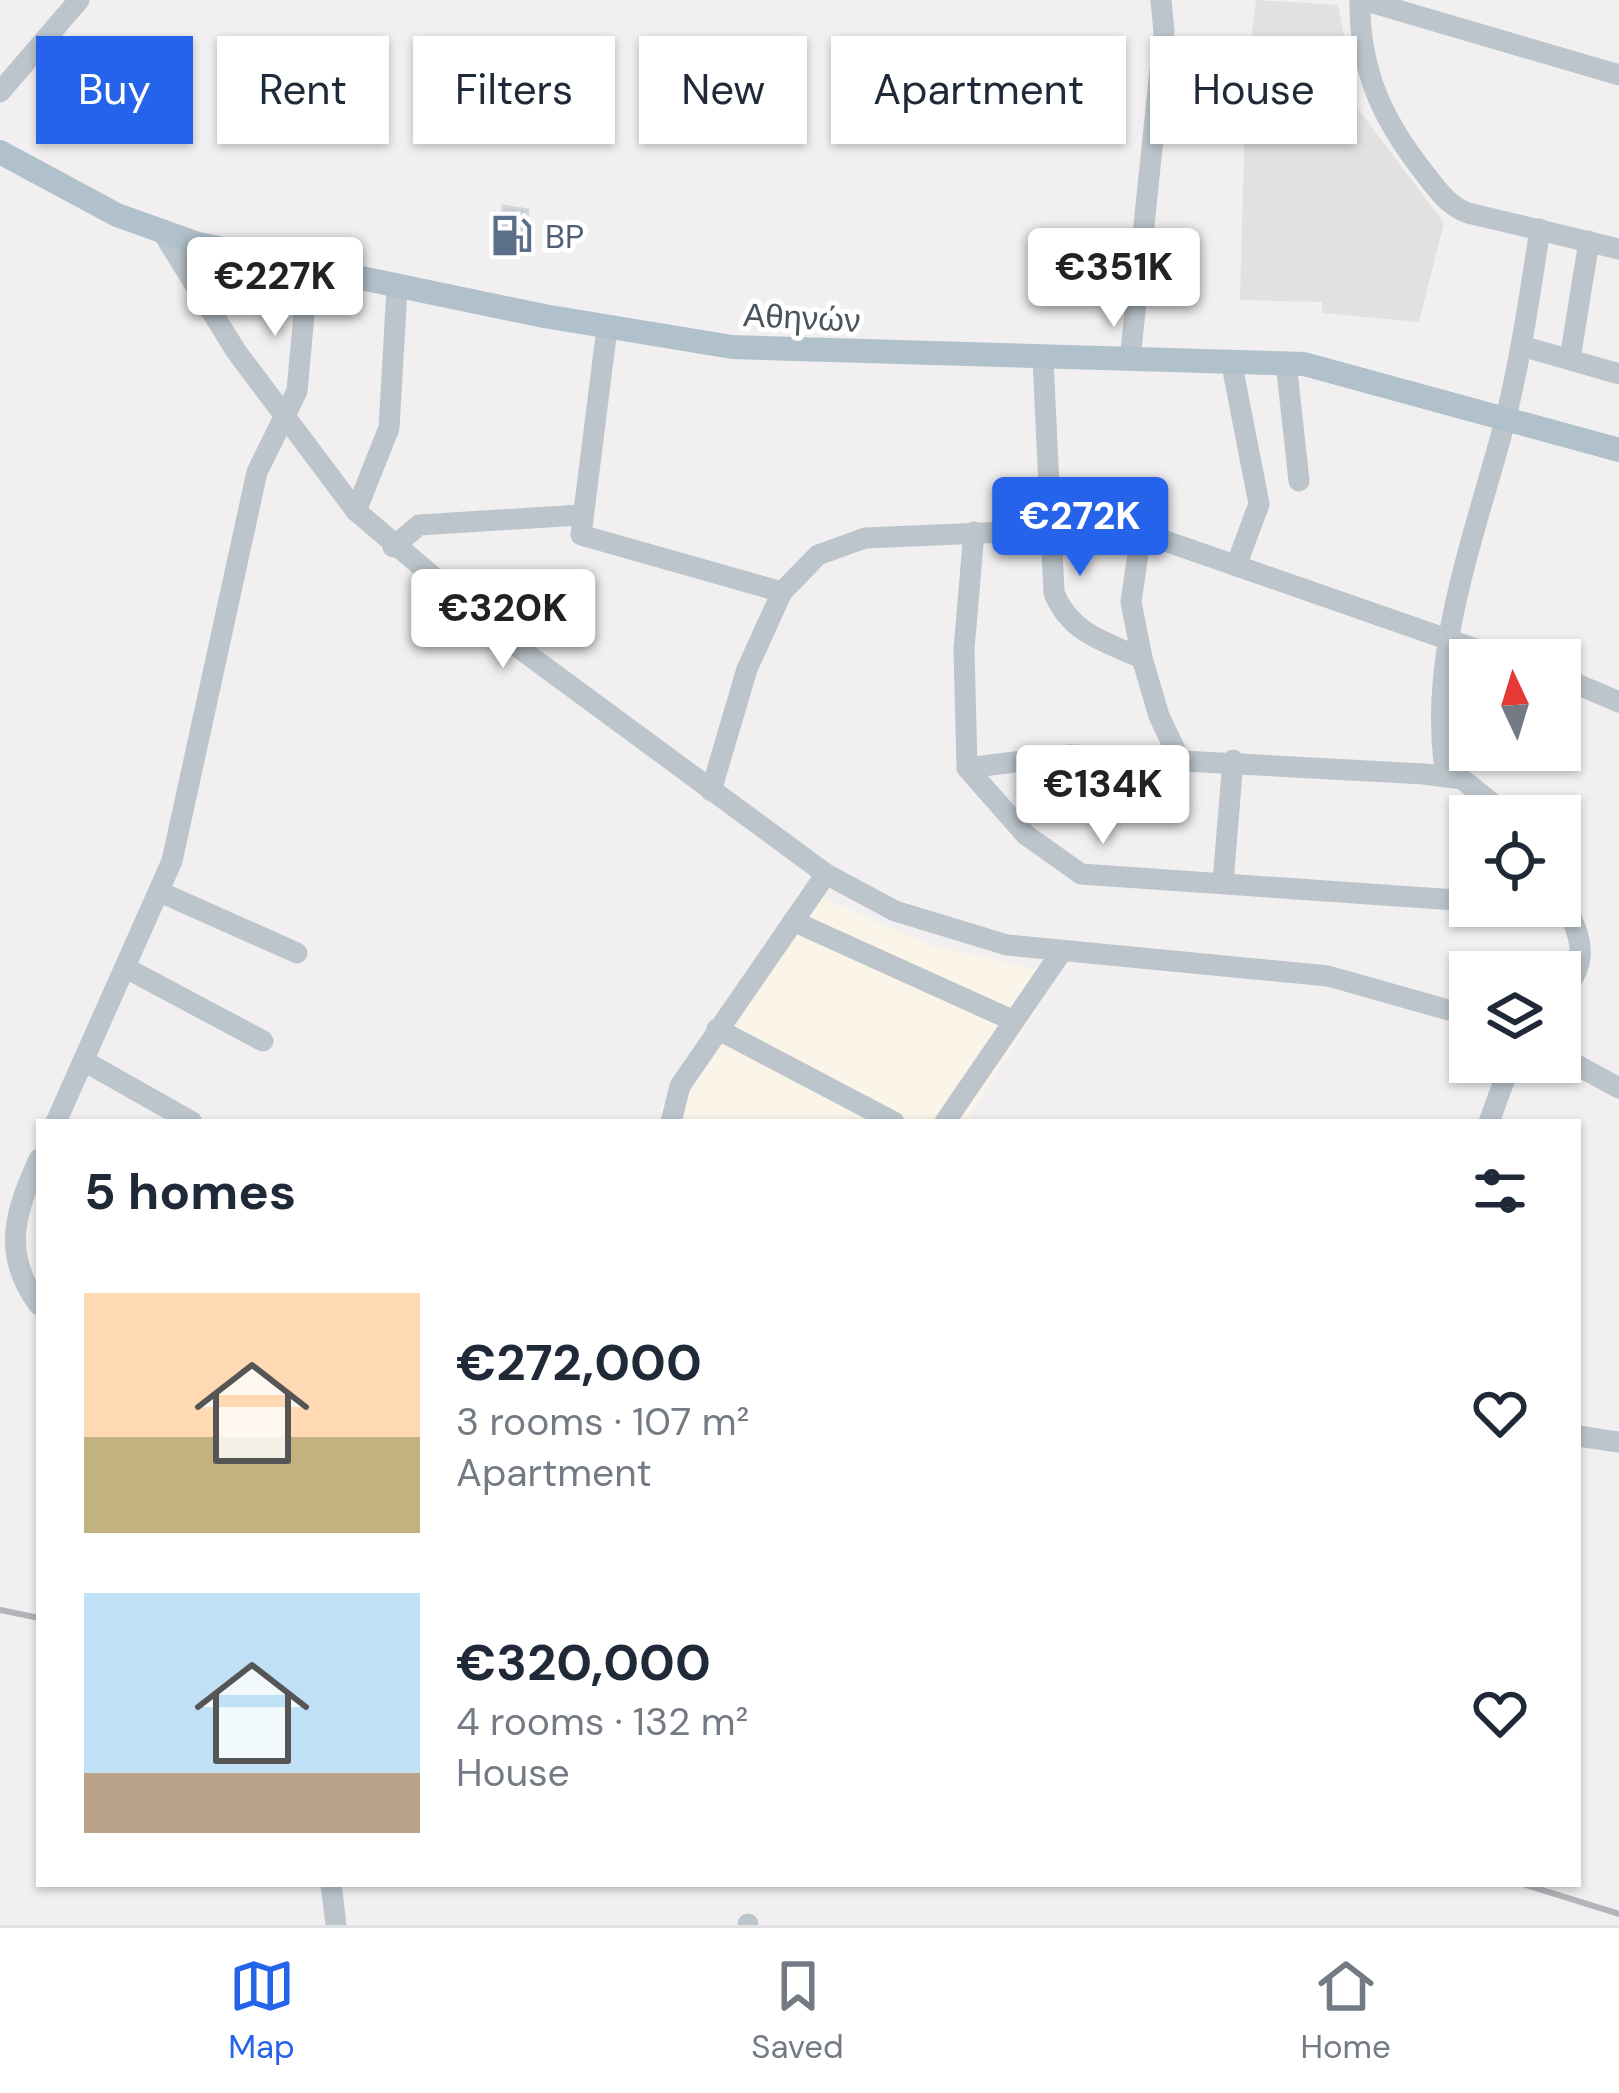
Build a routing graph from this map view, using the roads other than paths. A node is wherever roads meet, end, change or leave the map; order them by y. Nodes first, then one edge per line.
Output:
1 (79, 0) edge
2 (1161, 0) edge
3 (1361, 0) edge
4 (1619, 75) edge
5 (0, 92) edge
6 (0, 152) edge
7 (1540, 229) junction
8 (163, 233) junction
9 (1588, 241) junction
10 (1619, 248) edge
11 (308, 271) junction
12 (398, 289) junction
13 (608, 328) junction
14 (1522, 346) junction
15 (1042, 359) junction
16 (1570, 359) junction
17 (1130, 360) junction
18 (1231, 360) junction
19 (1286, 362) junction
20 (1619, 374) edge
21 (1506, 416) junction
22 (284, 419) junction
23 (1619, 451) edge
24 (1299, 481) dead end
25 (356, 511) junction
26 (580, 514) junction
27 (1051, 527) junction
28 (974, 532) junction
29 (1141, 533) junction
30 (393, 547) junction
31 (1236, 566) junction
32 (782, 592) junction
33 (1451, 639) edge
34 (1449, 642) edge
35 (1449, 654) edge
36 (1142, 658) junction
37 (1581, 686) edge
38 (1619, 701) edge
39 (1179, 758) junction
40 (1233, 760) junction
41 (967, 768) junction
42 (1446, 776) junction
43 (710, 791) junction
44 (1485, 795) edge
45 (826, 874) junction
46 (1223, 883) junction
47 (160, 892) junction
48 (1449, 900) edge
49 (793, 921) junction
50 (1572, 927) edge
51 (297, 953) dead end
52 (1060, 954) junction
53 (1581, 956) edge
54 (126, 968) junction
55 (1449, 1009) edge
56 (1014, 1021) junction
57 (717, 1029) junction
58 (262, 1041) dead end
59 (84, 1061) junction
60 (1581, 1067) edge
61 (1503, 1083) edge
62 (1619, 1088) edge
63 (57, 1119) edge
64 (187, 1119) edge
65 (672, 1119) edge
66 (888, 1119) edge
67 (947, 1119) edge
68 (1490, 1119) edge
69 (36, 1166) edge
70 (36, 1300) edge
71 (1581, 1436) edge
72 (1619, 1442) edge
73 (331, 1887) edge
74 (335, 1925) edge

1 - 5 street
2 - 17 street
3 - 4 street
3 - 7 street
6 - 8 main road, Αθηνών
7 - 9 street
7 - 14 street
8 - 11 main road, Αθηνών
8 - 22 street
9 - 10 street
9 - 16 street
11 - 12 main road, Αθηνών
11 - 22 street
12 - 13 main road, Αθηνών
12 - 25 street
13 - 15 main road, Αθηνών
13 - 26 street
14 - 16 street
14 - 21 street
15 - 17 main road, Αθηνών
15 - 27 street
16 - 20 street
17 - 18 main road, Αθηνών
18 - 19 main road, Αθηνών
18 - 31 street
19 - 21 main road, Αθηνών
19 - 24 street
21 - 23 main road, Αθηνών
21 - 33 street
22 - 25 street
22 - 47 street
25 - 30 street
26 - 30 street
26 - 32 street
27 - 28 street
27 - 29 street
27 - 36 street
28 - 32 street
28 - 41 street
29 - 31 street
29 - 36 street
30 - 43 street
31 - 34 street
32 - 43 street
35 - 42 street
36 - 39 street
37 - 38 street
39 - 40 street
39 - 41 street
40 - 42 street
40 - 46 street
41 - 46 street
42 - 44 street
43 - 45 street
45 - 49 street
45 - 52 street
46 - 48 street
47 - 51 street
47 - 54 street
49 - 56 street
49 - 57 street
50 - 53 street
52 - 55 street
52 - 56 street
54 - 58 street
54 - 59 street
56 - 67 street
57 - 65 street
57 - 66 street
59 - 63 street
59 - 64 street
60 - 62 street
61 - 68 street
69 - 70 street
71 - 72 street
73 - 74 street

